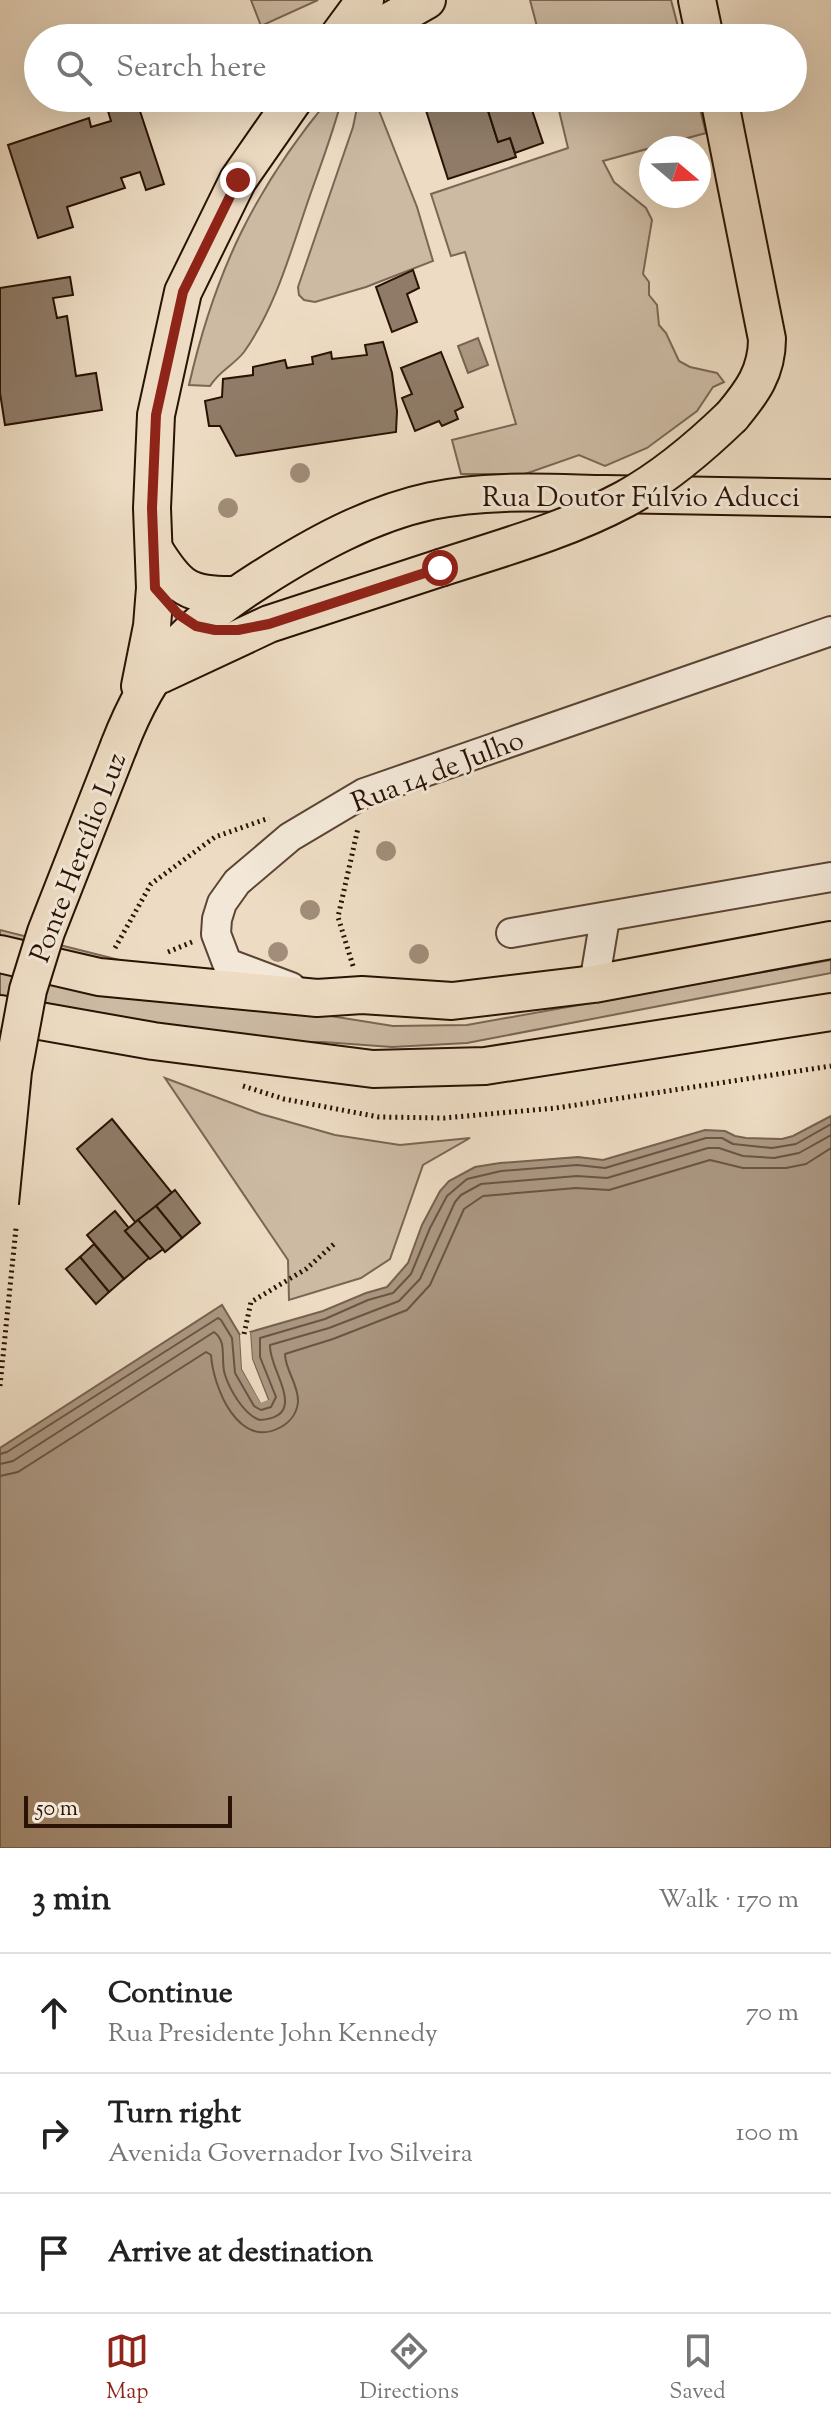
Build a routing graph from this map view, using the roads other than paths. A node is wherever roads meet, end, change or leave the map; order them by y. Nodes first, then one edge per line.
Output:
1 (365, 0) edge
2 (397, 0) edge
3 (427, 0) edge
4 (697, 0) edge
5 (352, 24) edge
6 (363, 24) edge
7 (373, 24) edge
8 (702, 24) edge
9 (285, 112) edge
10 (722, 112) edge
11 (831, 498) edge
12 (154, 549) junction
13 (155, 588) junction
14 (235, 595) junction
15 (269, 624) junction
16 (196, 626) junction
17 (831, 631) edge
18 (142, 692) junction
19 (831, 877) edge
20 (605, 918) junction
21 (511, 933) dead end
22 (831, 940) edge
23 (2, 950) edge
24 (594, 984) junction
25 (317, 998) junction
26 (831, 1012) edge
27 (0, 1014) edge
28 (9, 1208) edge

1 - 5 main road
2 - 6 main road
3 - 7 main road
4 - 8 main road
9 - 12 main road, Ponte Hercílio Luz
10 - 15 main road, bridge
11 - 14 main road, Rua Doutor Fúlvio Aducci
12 - 13 main road, Ponte Hercílio Luz
12 - 14 main road
13 - 16 main road
13 - 18 main road, Ponte Hercílio Luz
14 - 16 main road, Rua Doutor Fúlvio Aducci
15 - 16 main road
15 - 18 main road
16 - 18 main road, Rua Doutor Fúlvio Aducci
17 - 25 street, Rua 14 de Julho
18 - 28 main road, Ponte Hercílio Luz, bridge
19 - 20 street
20 - 21 street
20 - 24 street
22 - 24 main road
23 - 25 main road
24 - 25 main road
26 - 27 main road

